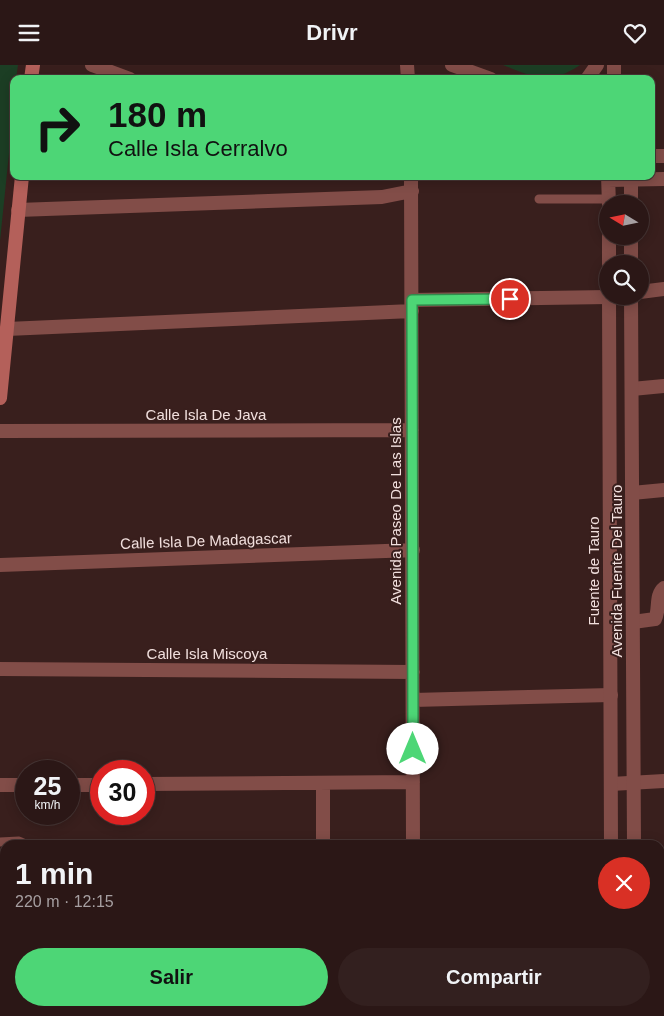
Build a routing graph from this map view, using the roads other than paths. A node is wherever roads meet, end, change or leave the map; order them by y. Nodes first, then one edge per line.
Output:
1 (92, 65) edge
2 (452, 65) edge
3 (598, 65) edge
4 (119, 75) edge
5 (480, 75) edge
6 (590, 75) edge
7 (22, 180) edge
8 (608, 180) edge
9 (631, 180) edge
10 (409, 181) edge
11 (609, 195) edge
12 (631, 195) edge
13 (539, 199) dead end
14 (599, 202) edge
15 (18, 210) junction
16 (664, 289) edge
17 (649, 291) edge
18 (599, 297) edge
19 (609, 305) edge
20 (632, 305) edge
21 (412, 306) junction
22 (7, 329) junction
23 (664, 386) edge
24 (632, 389) junction
25 (0, 398) edge
26 (412, 430) junction
27 (0, 431) edge
28 (664, 490) edge
29 (632, 493) junction
30 (412, 550) junction
31 (0, 565) edge
32 (664, 588) edge
33 (633, 622) junction
34 (0, 669) edge
35 (413, 672) junction
36 (611, 695) junction
37 (413, 699) junction
38 (664, 781) edge
39 (413, 782) junction
40 (323, 783) junction
41 (155, 784) edge
42 (611, 784) junction
43 (634, 784) junction
44 (0, 785) edge
45 (15, 785) edge
46 (323, 840) edge
47 (413, 840) edge
48 (611, 840) edge
49 (634, 840) edge

1 - 4 street
2 - 5 street
3 - 6 street
7 - 15 main road
8 - 11 street
9 - 12 street
10 - 15 street
10 - 21 street, Avenida Paseo De Las Islas
13 - 14 lane
15 - 22 main road
16 - 17 street
18 - 21 street
19 - 36 street, Fuente de Tauro
20 - 24 street, Avenida Fuente Del Tauro
21 - 22 street
21 - 26 street, Avenida Paseo De Las Islas
22 - 25 main road
23 - 24 street
24 - 29 street, Avenida Fuente Del Tauro
26 - 27 street, Calle Isla De Java
26 - 30 street, Avenida Paseo De Las Islas
28 - 29 street
29 - 33 street, Avenida Fuente Del Tauro
30 - 31 street, Calle Isla De Madagascar
30 - 35 street, Avenida Paseo De Las Islas
32 - 33 street
33 - 43 street, Avenida Fuente Del Tauro
34 - 35 street, Calle Isla Miscoya
35 - 37 street, Avenida Paseo De Las Islas
36 - 37 street
36 - 42 street, Fuente de Tauro
37 - 39 street, Avenida Paseo De Las Islas
38 - 43 street
39 - 40 street
39 - 47 street, Avenida Paseo De Las Islas
40 - 41 street
40 - 46 street
42 - 43 street
42 - 48 street, Fuente de Tauro
43 - 49 street, Avenida Fuente Del Tauro
44 - 45 street

